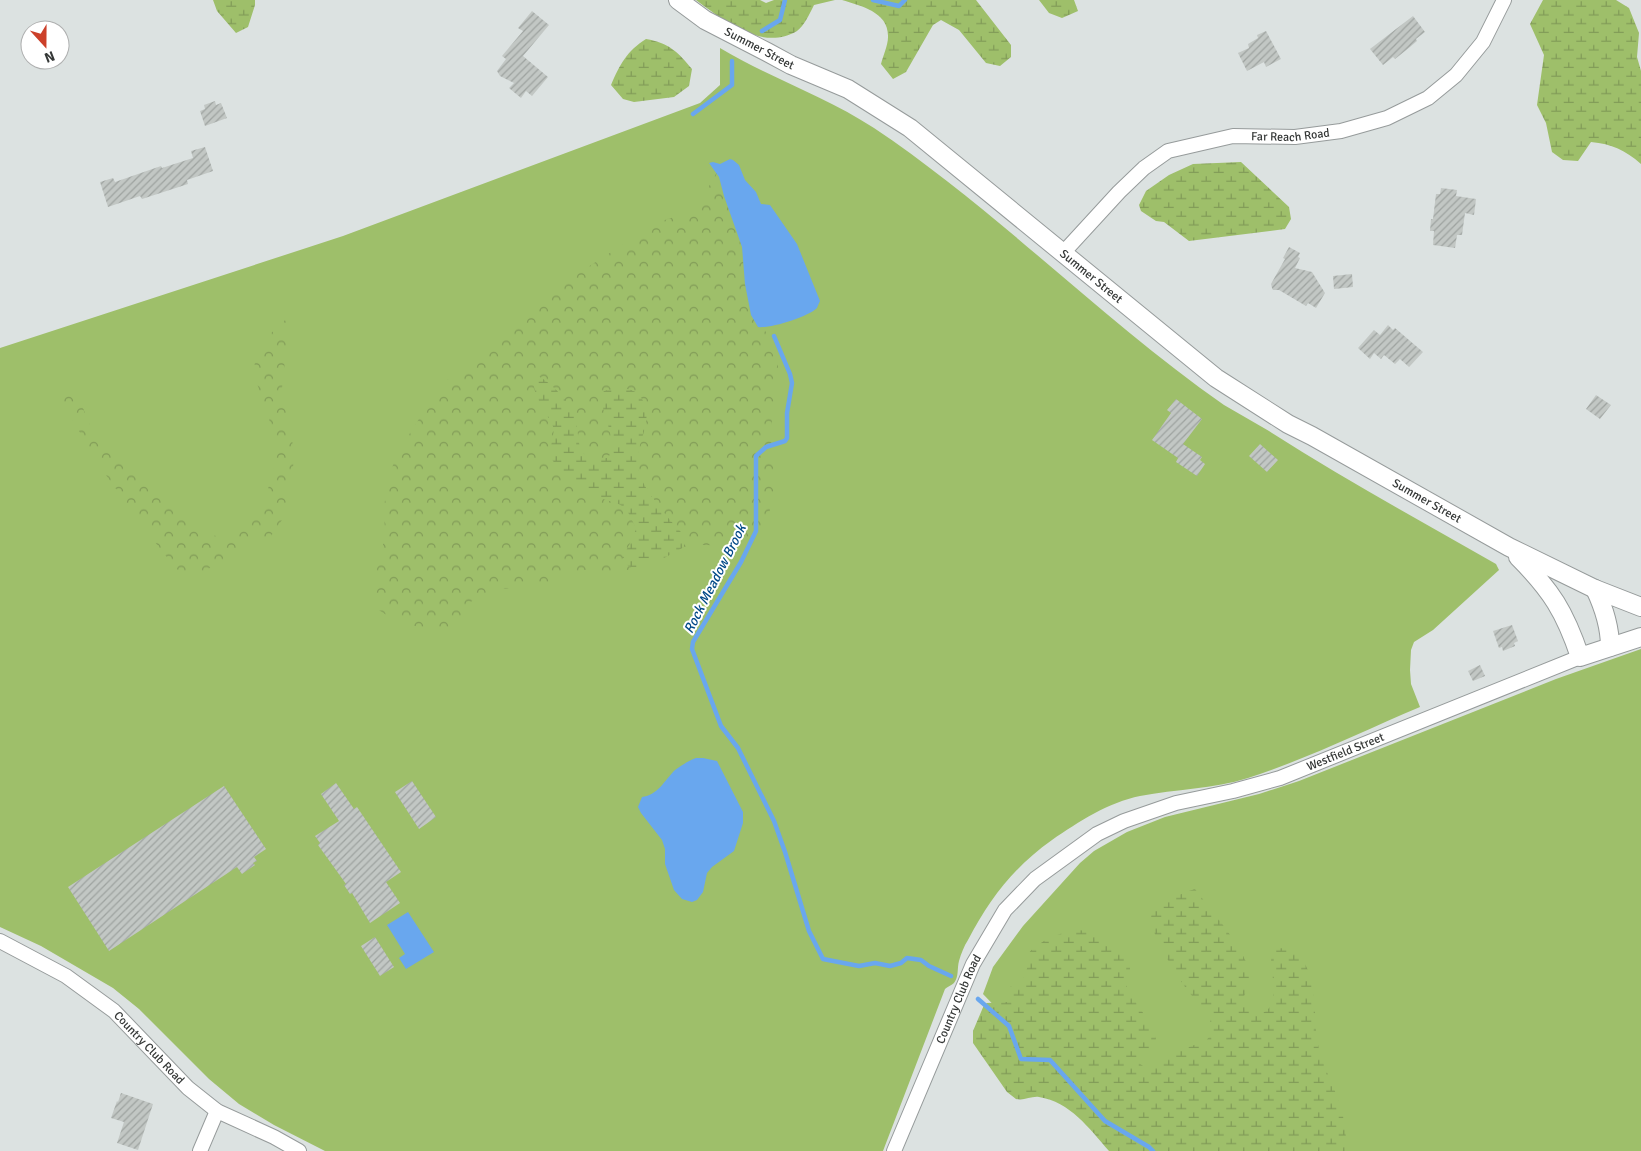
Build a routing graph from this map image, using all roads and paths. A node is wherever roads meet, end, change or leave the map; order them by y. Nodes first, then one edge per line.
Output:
1 (678, 0) edge
2 (1504, 0) edge
3 (1063, 253) junction
4 (1509, 547) junction
5 (1595, 589) junction
6 (1641, 607) edge
7 (1641, 637) edge
8 (1610, 647) junction
9 (1580, 657) junction
10 (1052, 866) joint
11 (0, 941) edge
12 (217, 1111) junction
13 (200, 1151) edge
14 (299, 1151) edge
15 (894, 1151) edge

1 - 3 main road, Summer Street
2 - 3 street, Far Reach Road
3 - 4 main road, Summer Street
4 - 5 main road, Summer Street
4 - 9 main road, Summer Street
5 - 6 main road, Summer Street
5 - 8 main road
7 - 8 main road, Westfield Street
8 - 9 main road, Westfield Street
9 - 10 street, Westfield Street
10 - 15 street, Country Club Road
11 - 12 street, Country Club Road
12 - 13 street
12 - 14 street, Country Club Road

